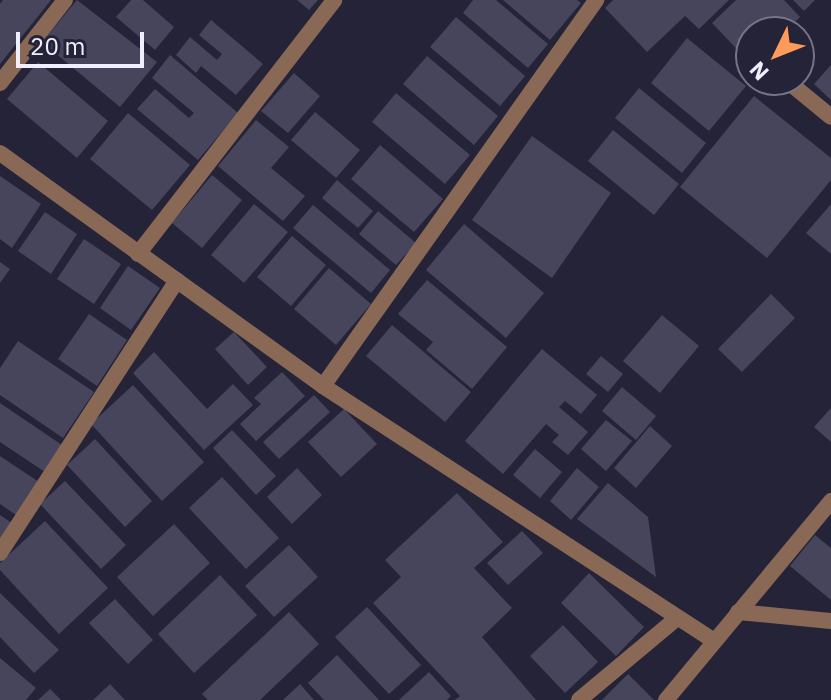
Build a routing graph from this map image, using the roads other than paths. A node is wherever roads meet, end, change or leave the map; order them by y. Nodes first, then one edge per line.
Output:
1 (65, 0) edge
2 (334, 0) edge
3 (596, 0) edge
4 (0, 83) edge
5 (805, 96) edge
6 (831, 117) edge
7 (0, 153) edge
8 (138, 254) junction
9 (177, 280) junction
10 (323, 386) junction
11 (831, 501) edge
12 (0, 553) edge
13 (738, 612) junction
14 (677, 618) junction
15 (831, 621) edge
16 (714, 641) junction
17 (579, 700) edge
18 (666, 700) edge

1 - 4 street
2 - 8 street
3 - 10 street
5 - 6 street
7 - 8 street
8 - 9 street
9 - 10 street
9 - 12 street
10 - 14 street
11 - 13 street
13 - 15 street
13 - 16 street
14 - 16 street
14 - 17 street
16 - 18 street

